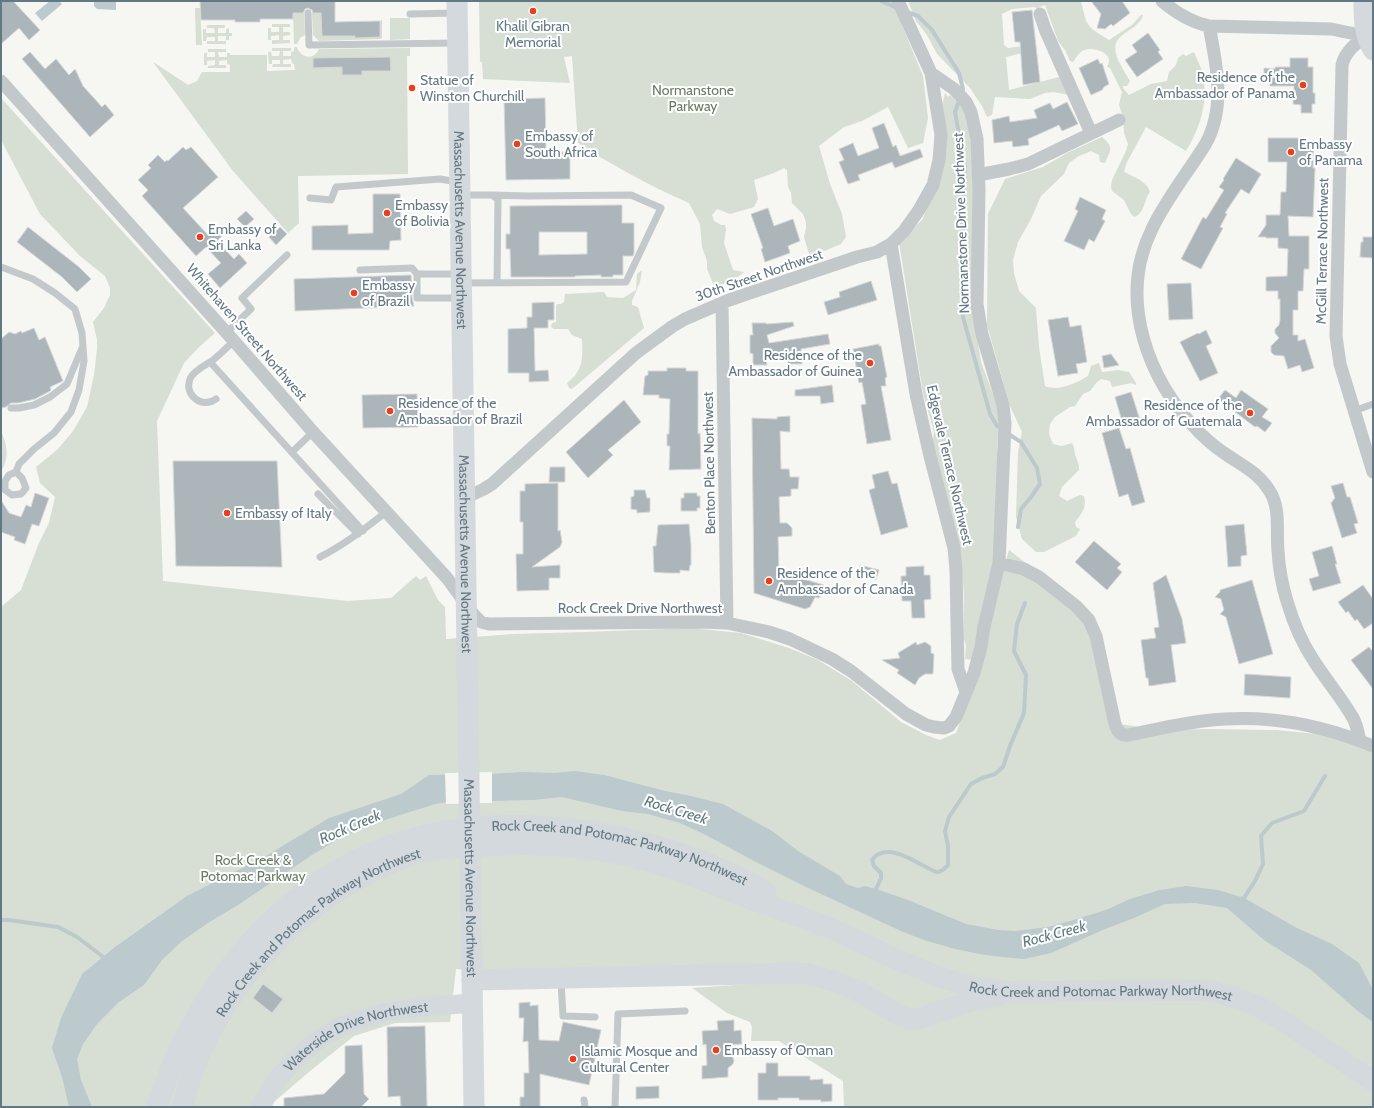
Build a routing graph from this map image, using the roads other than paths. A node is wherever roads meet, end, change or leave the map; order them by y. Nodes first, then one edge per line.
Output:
1 (898, 1) edge
2 (1162, 1) edge
3 (1363, 1) edge
4 (457, 7) edge
5 (308, 13) dead end
6 (410, 14) dead end
7 (1040, 14) dead end
8 (1209, 26) junction
9 (1371, 41) edge
10 (458, 43) junction
11 (931, 74) junction
12 (1, 81) edge
13 (1119, 120) dead end
14 (1092, 133) junction
15 (978, 175) junction
16 (460, 189) junction
17 (492, 195) junction
18 (310, 198) dead end
19 (891, 244) junction
20 (287, 255) dead end
21 (1, 267) edge
22 (360, 270) dead end
23 (417, 274) junction
24 (497, 283) junction
25 (461, 285) junction
26 (722, 302) junction
27 (231, 336) junction
28 (83, 346) junction
29 (210, 362) junction
30 (216, 399) dead end
31 (1373, 404) edge
32 (11, 408) dead end
33 (1354, 410) junction
34 (313, 432) junction
35 (292, 452) junction
36 (16, 472) dead end
37 (1373, 472) edge
38 (318, 494) dead end
39 (465, 498) junction
40 (386, 512) junction
41 (360, 533) junction
42 (320, 557) dead end
43 (999, 563) junction
44 (467, 606) junction
45 (727, 623) junction
46 (966, 692) junction
47 (1360, 741) junction
48 (1373, 746) edge
49 (818, 923) junction
50 (561, 978) junction
51 (472, 980) junction
52 (1014, 992) junction
53 (473, 1003) junction
54 (685, 1011) dead end
55 (595, 1018) dead end
56 (1373, 1081) edge
57 (157, 1107) edge
58 (183, 1107) edge
59 (260, 1107) edge
60 (474, 1107) edge
61 (615, 1107) edge

1 - 11 street
2 - 8 street
3 - 9 street
4 - 6 lane
4 - 10 main road, Massachusetts Avenue Northwest
5 - 10 lane
7 - 14 street
8 - 9 street
8 - 47 street
9 - 33 street, McGill Terrace Northwest
10 - 16 main road, Massachusetts Avenue Northwest
11 - 15 street, Normanstone Drive Northwest
11 - 19 street, 30th Street Northwest
12 - 27 street, Whitehaven Street Northwest
13 - 14 street
14 - 15 street
15 - 43 street, Normanstone Drive Northwest
16 - 17 lane
16 - 18 lane
16 - 25 main road, Massachusetts Avenue Northwest
17 - 24 lane
17 - 24 lane
19 - 26 street, 30th Street Northwest
19 - 46 street, Edgevale Terrace Northwest
20 - 27 lane
21 - 28 lane
22 - 23 lane
23 - 25 lane
23 - 25 lane
24 - 25 lane
25 - 39 main road, Massachusetts Avenue Northwest
26 - 39 street, 30th Street Northwest
26 - 45 street, Benton Place Northwest
27 - 29 lane
27 - 34 street, Whitehaven Street Northwest
28 - 32 lane
28 - 36 lane
29 - 30 lane
29 - 35 lane
31 - 33 lane
33 - 37 street, McGill Terrace Northwest
34 - 35 lane
34 - 40 street, Whitehaven Street Northwest
35 - 41 lane
38 - 41 lane
39 - 44 main road, Massachusetts Avenue Northwest
40 - 41 lane
40 - 44 street, Whitehaven Street Northwest
41 - 42 lane
43 - 46 street, Rock Creek Drive Northwest
43 - 47 street
44 - 45 street, Rock Creek Drive Northwest
44 - 51 main road, Massachusetts Avenue Northwest
45 - 46 street, Rock Creek Drive Northwest
47 - 48 street
49 - 52 main road, Rock Creek and Potomac Parkway Northwest
49 - 57 main road, Rock Creek and Potomac Parkway Northwest
49 - 58 main road, Rock Creek and Potomac Parkway Northwest
50 - 51 main road
50 - 52 main road
50 - 55 lane
51 - 53 main road, Massachusetts Avenue Northwest
52 - 56 main road, Rock Creek and Potomac Parkway Northwest
53 - 59 street, Waterside Drive Northwest
53 - 60 main road, Massachusetts Avenue Northwest
54 - 61 lane

